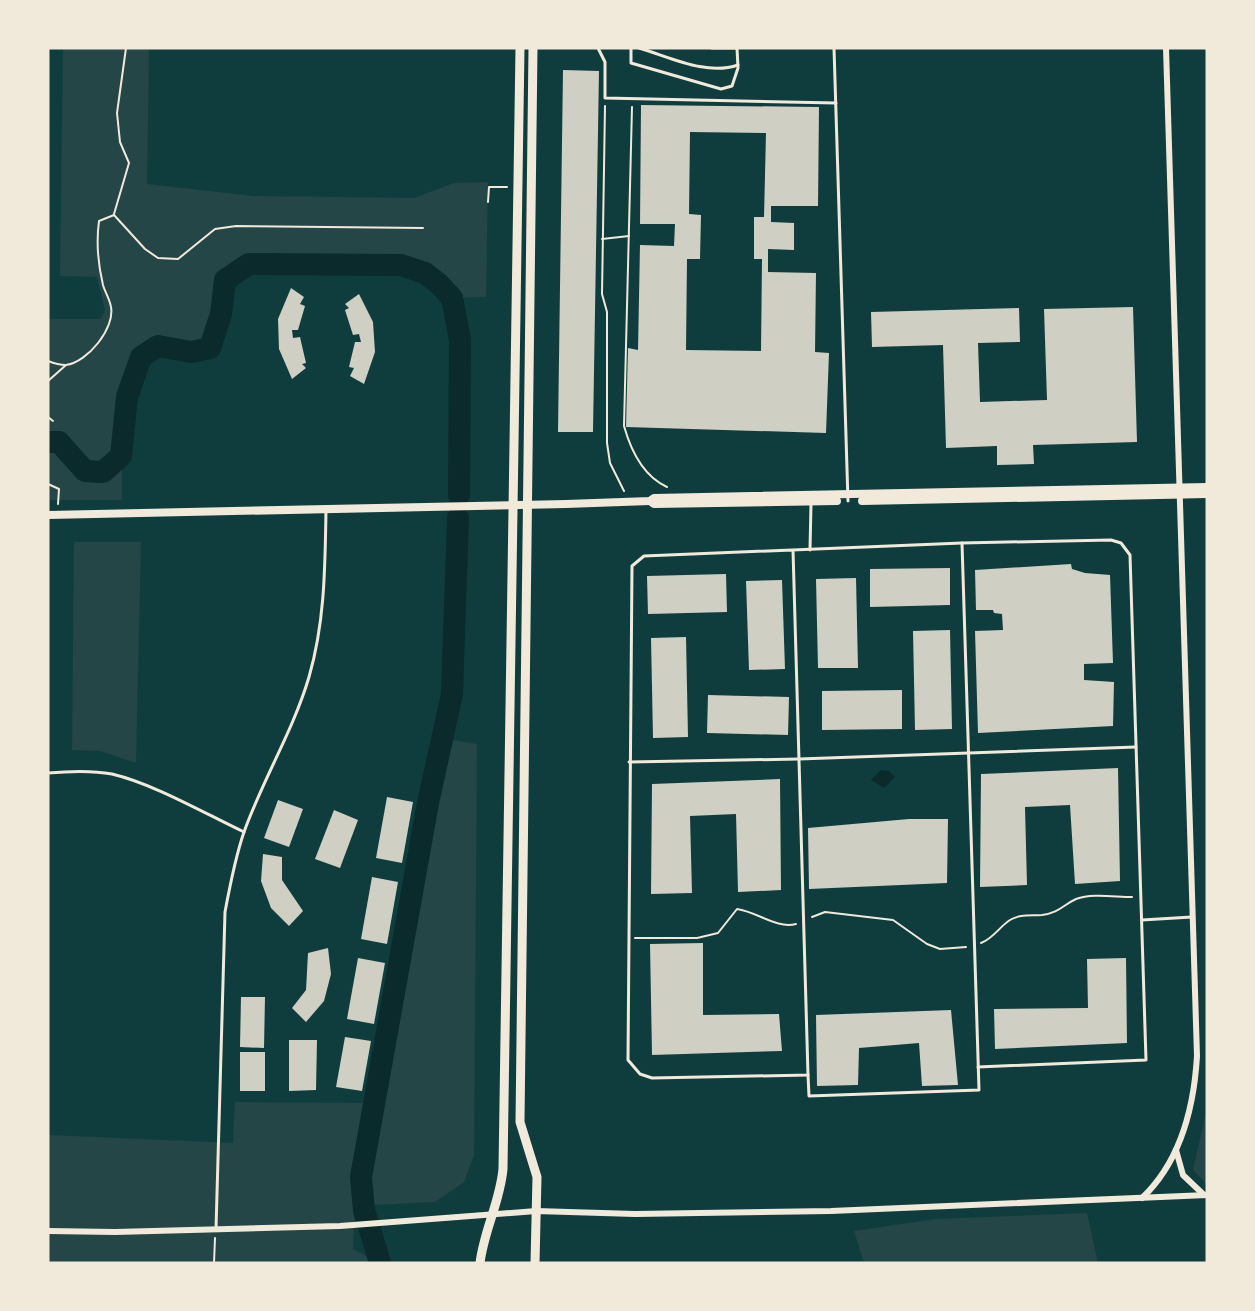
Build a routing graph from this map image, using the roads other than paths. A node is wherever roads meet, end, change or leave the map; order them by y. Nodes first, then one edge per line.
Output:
1 (520, 48) edge
2 (533, 48) edge
3 (598, 48) edge
4 (631, 48) edge
5 (639, 48) edge
6 (712, 48) edge
7 (737, 48) edge
8 (834, 48) edge
9 (1166, 48) edge
10 (738, 65) junction
11 (836, 103) junction
12 (1207, 487) edge
13 (1179, 491) junction
14 (1207, 494) edge
15 (848, 498) junction
16 (650, 501) junction
17 (811, 502) junction
18 (512, 505) junction
19 (527, 505) junction
20 (326, 508) junction
21 (48, 515) edge
22 (962, 543) junction
23 (793, 550) junction
24 (810, 550) junction
25 (1136, 747) junction
26 (968, 752) junction
27 (799, 759) junction
28 (629, 762) junction
29 (48, 772) edge
30 (244, 832) junction
31 (1192, 916) junction
32 (1142, 920) junction
33 (978, 1067) junction
34 (808, 1075) junction
35 (1176, 1149) junction
36 (1206, 1195) edge
37 (1142, 1198) junction
38 (536, 1211) junction
39 (495, 1213) junction
40 (216, 1229) junction
41 (48, 1231) edge
42 (480, 1263) edge
43 (535, 1263) edge

1 - 18 main road
2 - 19 main road
3 - 11 lane
4 - 10 lane
5 - 10 lane
6 - 7 lane
7 - 10 lane
8 - 11 lane
9 - 13 street
11 - 15 lane
12 - 13 street
13 - 14 street
13 - 15 street
13 - 31 street
15 - 16 street
15 - 17 street
16 - 17 street
16 - 19 street
17 - 24 lane
18 - 19 street
18 - 20 street
18 - 39 main road
19 - 38 main road
20 - 21 street
20 - 30 lane
22 - 24 lane
22 - 25 lane
22 - 26 lane
23 - 24 lane
23 - 27 lane
23 - 28 lane
25 - 26 lane
25 - 32 lane
26 - 27 lane
26 - 33 lane
27 - 28 lane
27 - 34 lane
28 - 34 lane
29 - 30 lane
30 - 40 lane
31 - 32 lane
31 - 35 street
32 - 33 lane
33 - 34 lane
35 - 36 street
35 - 37 street
36 - 37 street
37 - 38 street
38 - 39 street
38 - 43 main road
39 - 40 street
39 - 42 main road
40 - 41 street

